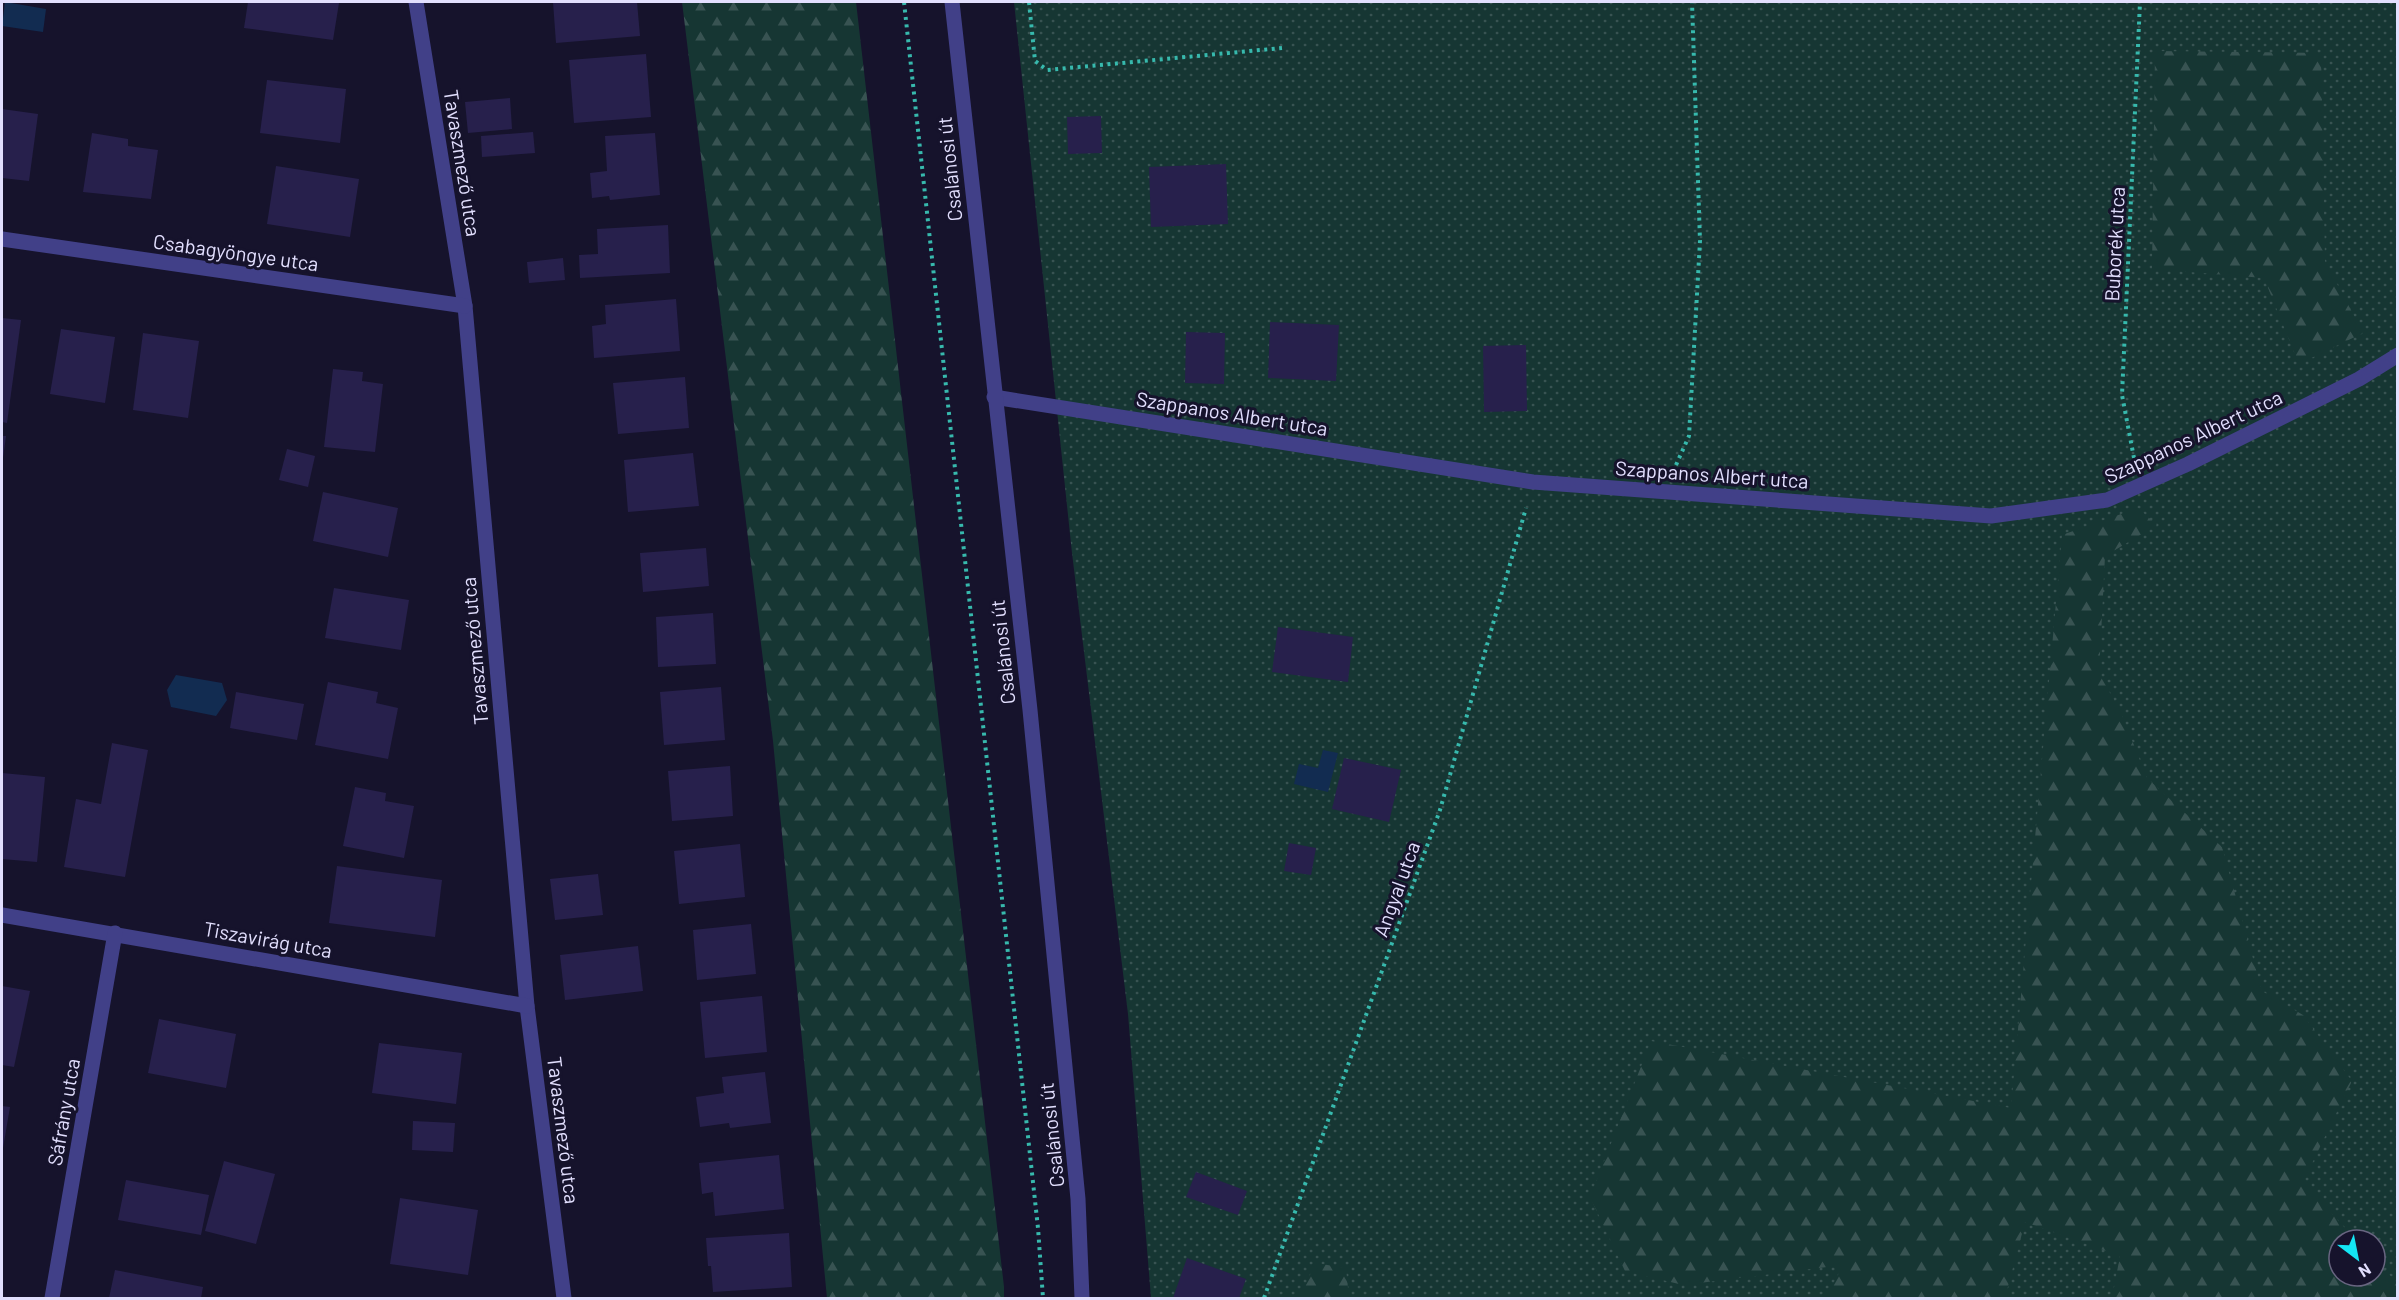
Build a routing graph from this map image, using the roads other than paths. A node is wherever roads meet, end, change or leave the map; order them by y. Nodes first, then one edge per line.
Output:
1 (416, 2) edge
2 (952, 2) edge
3 (2, 239) edge
4 (465, 306) junction
5 (2397, 355) edge
6 (994, 397) junction
7 (2, 915) edge
8 (115, 933) junction
9 (527, 1006) junction
10 (52, 1299) edge
11 (564, 1299) edge
12 (1082, 1299) edge

1 - 4 street, Tavaszmező utca
2 - 6 street, Csalánosi út
3 - 4 street, Csabagyöngye utca
4 - 9 street, Tavaszmező utca
5 - 6 street, Szappanos Albert utca
6 - 12 street, Csalánosi út
7 - 8 street, Tiszavirág utca
8 - 9 street, Tiszavirág utca
8 - 10 street, Sáfrány utca
9 - 11 street, Tavaszmező utca

